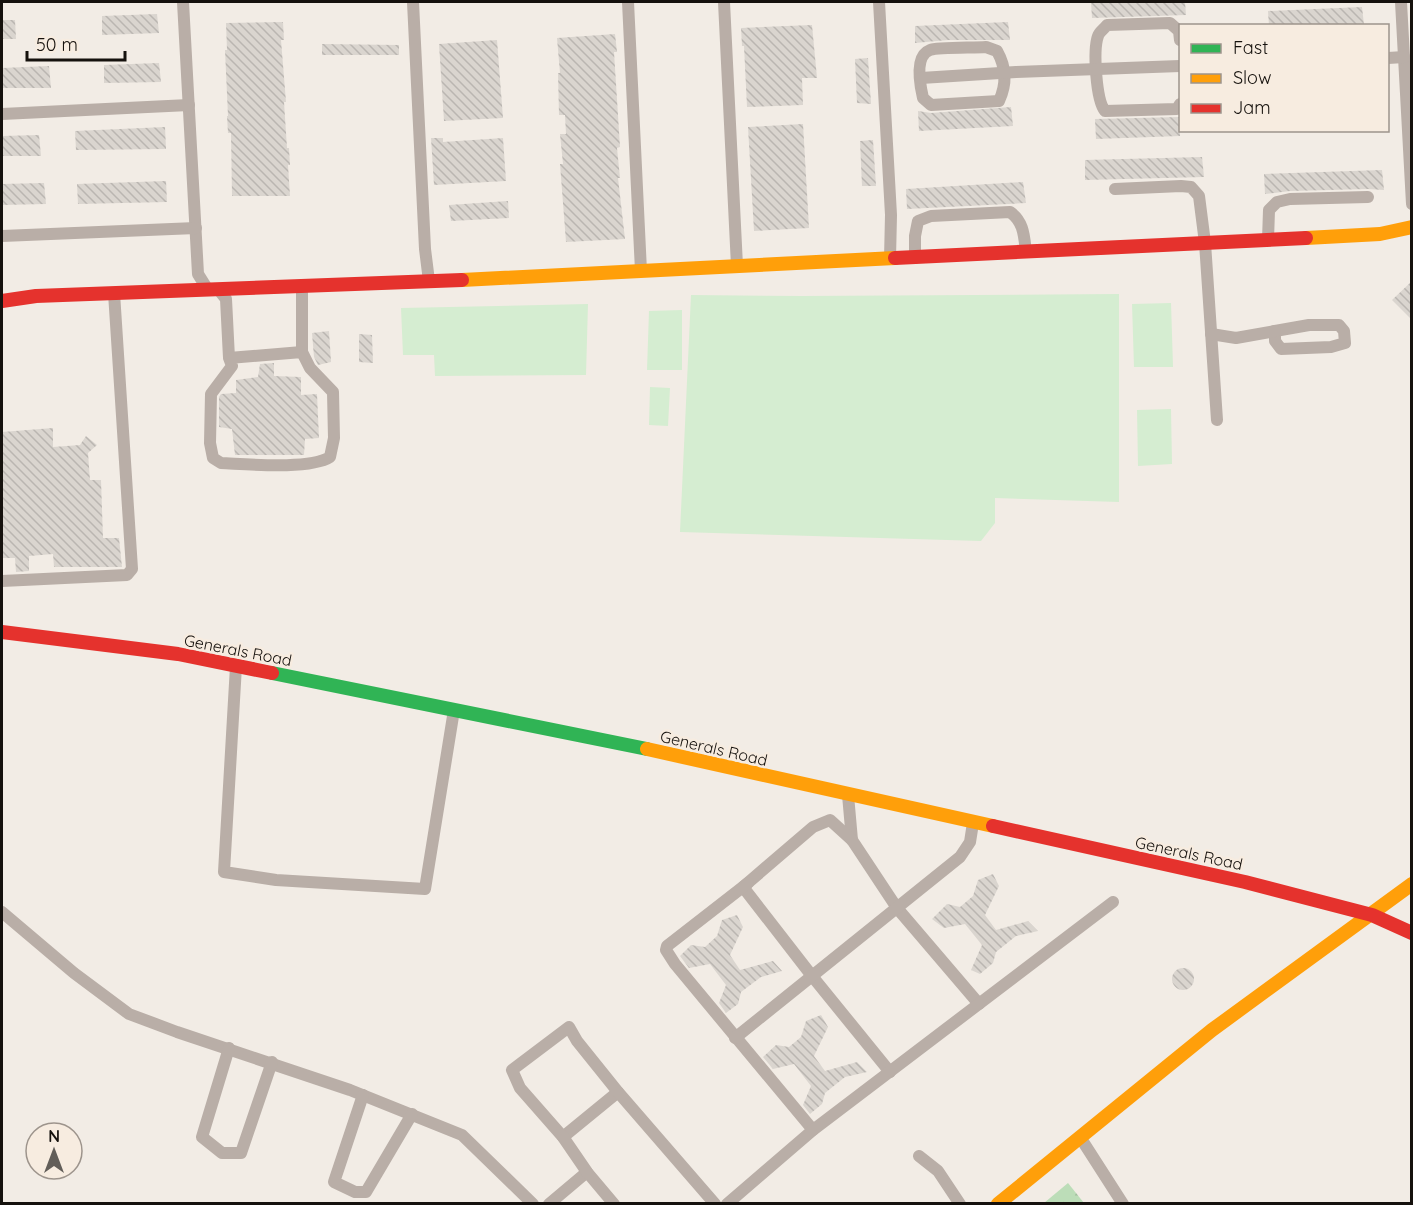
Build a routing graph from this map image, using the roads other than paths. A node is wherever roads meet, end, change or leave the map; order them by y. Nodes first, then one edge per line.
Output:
1 (183, 2) edge
2 (413, 2) edge
3 (628, 2) edge
4 (724, 2) edge
5 (879, 2) edge
6 (1401, 2) edge
7 (1179, 31) edge
8 (1389, 57) edge
9 (1404, 57) junction
10 (1179, 66) edge
11 (1097, 69) junction
12 (1004, 73) junction
13 (921, 78) junction
14 (189, 105) junction
15 (1179, 106) edge
16 (2, 114) edge
17 (1115, 189) dead end
18 (1368, 197) dead end
19 (1412, 204) edge
20 (1412, 227) edge
21 (196, 228) junction
22 (2, 236) edge
23 (1268, 240) junction
24 (1205, 243) junction
25 (1026, 252) junction
26 (915, 258) junction
27 (890, 259) junction
28 (737, 266) junction
29 (641, 271) junction
30 (429, 281) junction
31 (302, 286) junction
32 (213, 289) junction
33 (114, 293) junction
34 (2, 301) edge
35 (1275, 331) junction
36 (1211, 334) junction
37 (302, 352) junction
38 (229, 358) junction
39 (1217, 420) dead end
40 (2, 581) edge
41 (2, 632) edge
42 (236, 666) junction
43 (453, 710) junction
44 (849, 795) junction
45 (973, 823) junction
46 (852, 840) junction
47 (749, 882) junction
48 (1412, 884) edge
49 (1113, 902) dead end
50 (897, 908) junction
51 (2, 912) edge
52 (1372, 915) junction
53 (1412, 933) edge
54 (812, 976) junction
55 (979, 1004) junction
56 (735, 1038) junction
57 (229, 1048) junction
58 (272, 1062) junction
59 (890, 1072) junction
60 (618, 1092) junction
61 (363, 1095) junction
62 (412, 1113) junction
63 (813, 1130) junction
64 (563, 1137) junction
65 (1080, 1137) junction
66 (919, 1156) dead end
67 (587, 1172) junction
68 (533, 1203) edge
69 (549, 1203) edge
70 (614, 1203) edge
71 (716, 1203) edge
72 (727, 1203) edge
73 (960, 1203) edge
74 (998, 1203) edge
75 (1123, 1203) edge

1 - 14 street
2 - 30 street
3 - 29 street
4 - 28 street
5 - 27 street
6 - 9 street
7 - 11 street
8 - 9 street
9 - 19 street
10 - 11 street
11 - 12 street
11 - 15 street
12 - 13 street
12 - 13 street
12 - 13 street
14 - 16 street
14 - 21 street
17 - 24 street
18 - 23 street
20 - 23 street
21 - 22 street
21 - 32 street
23 - 24 street
24 - 25 street
24 - 36 street
25 - 26 street
25 - 26 street
26 - 27 street
27 - 28 street
28 - 29 street
29 - 30 street
30 - 31 street
31 - 32 street
31 - 37 street
32 - 33 street
32 - 38 street
33 - 34 street
33 - 40 street
35 - 35 street
35 - 36 street
36 - 39 street
37 - 38 street
37 - 38 street
41 - 42 street, Generals Road
42 - 43 street, Generals Road
42 - 43 street
43 - 44 street, Generals Road
44 - 45 street, Generals Road
44 - 46 street
45 - 50 street
45 - 52 street, Generals Road
46 - 47 street
46 - 50 street
47 - 54 street
47 - 56 street
48 - 52 street
49 - 55 street
50 - 54 street
50 - 55 street
51 - 57 street
52 - 53 street, Generals Road
52 - 65 street
54 - 56 street
54 - 59 street
55 - 59 street
56 - 63 street
57 - 58 street
57 - 58 street
58 - 61 street
59 - 63 street
60 - 64 street
60 - 64 street
60 - 71 street
61 - 62 street
61 - 62 street
62 - 68 street
63 - 72 street
64 - 67 street
65 - 74 street
65 - 75 street
66 - 73 street
67 - 69 street
67 - 70 street

